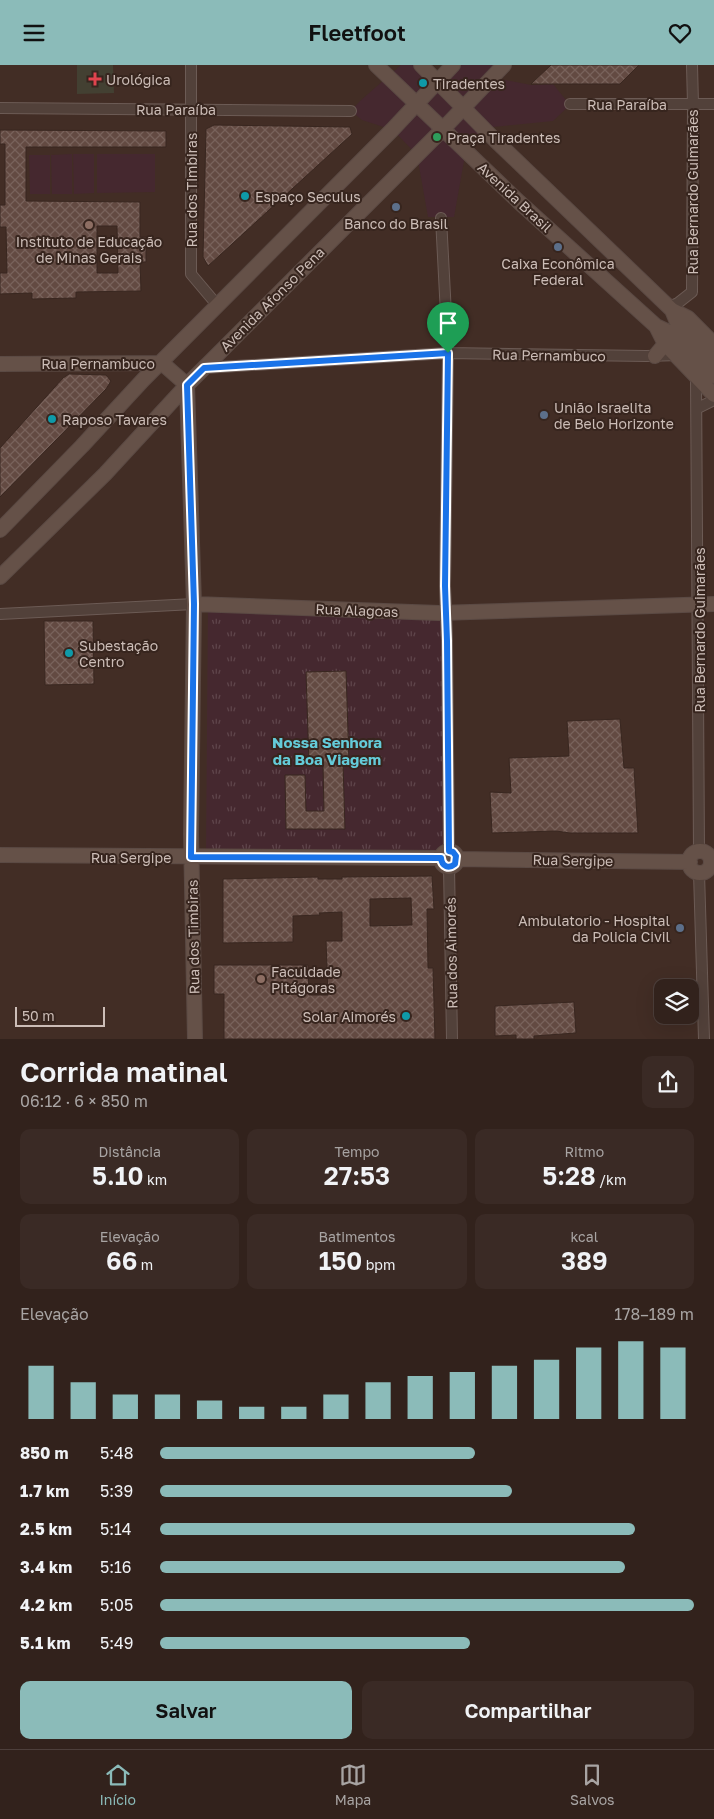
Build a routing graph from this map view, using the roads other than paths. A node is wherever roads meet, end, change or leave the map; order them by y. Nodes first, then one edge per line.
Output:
1 (191, 65) edge
2 (376, 65) edge
3 (421, 65) edge
4 (438, 65) edge
5 (453, 65) edge
6 (504, 65) edge
7 (692, 65) edge
8 (438, 81) junction
9 (714, 103) edge
10 (416, 104) junction
11 (693, 104) junction
12 (570, 105) dead end
13 (463, 107) junction
14 (0, 108) edge
15 (190, 109) junction
16 (351, 111) dead end
17 (443, 129) junction
18 (441, 218) dead end
19 (218, 306) junction
20 (670, 309) junction
21 (673, 335) junction
22 (448, 353) junction
23 (708, 353) edge
24 (655, 356) junction
25 (676, 356) junction
26 (0, 363) edge
27 (162, 363) junction
28 (204, 368) junction
29 (714, 376) edge
30 (696, 377) junction
31 (187, 385) junction
32 (714, 395) edge
33 (714, 400) edge
34 (698, 408) junction
35 (1, 527) edge
36 (0, 577) edge
37 (194, 604) junction
38 (714, 604) edge
39 (698, 605) junction
40 (446, 613) junction
41 (0, 614) edge
42 (0, 855) edge
43 (191, 857) junction
44 (694, 857) junction
45 (449, 859) junction
46 (712, 862) edge
47 (699, 873) junction
48 (195, 1039) edge
49 (452, 1039) edge
50 (704, 1039) edge

1 - 15 street, Rua dos Timbiras
2 - 10 main road, Avenida Brasil
3 - 8 main road, Avenida Brasil
4 - 8 main road
5 - 8 main road
6 - 13 main road, Avenida Afonso Pena
7 - 11 street, Rua Bernardo Guimarães
8 - 10 main road
8 - 13 main road, Avenida Brasil
9 - 11 street, Rua Paraíba
10 - 17 main road, Avenida Brasil
10 - 19 main road
11 - 12 street, Rua Paraíba
11 - 20 street, Rua Bernardo Guimarães
13 - 17 main road, Avenida Afonso Pena
13 - 20 main road, Avenida Brasil
14 - 15 street, Rua Paraíba
15 - 16 street, Rua Paraíba
15 - 19 street, Rua dos Timbiras
17 - 21 main road, Avenida Brasil
17 - 28 main road, Avenida Afonso Pena
18 - 22 street, Rua dos Aimorés
19 - 27 main road
20 - 21 main road, Avenida Brasil
20 - 23 main road, Avenida Brasil
21 - 23 main road, Avenida Brasil
21 - 24 main road
21 - 25 main road, Avenida Brasil
22 - 24 street, Rua Pernambuco
22 - 28 street, Rua Pernambuco
22 - 40 street, Rua dos Aimorés
23 - 25 street, Rua Pernambuco
23 - 29 main road, Avenida Brasil
24 - 25 street, Rua Pernambuco
25 - 30 main road, Avenida Brasil
26 - 27 main road, Rua Pernambuco
27 - 31 main road, Rua Pernambuco
27 - 35 main road
28 - 31 main road, Avenida Afonso Pena
30 - 32 main road, Avenida Brasil
30 - 34 street, Rua Bernardo Guimarães
31 - 36 main road, Avenida Afonso Pena
31 - 37 main road, Rua dos Timbiras
33 - 34 street
34 - 39 street, Rua Bernardo Guimarães
37 - 40 main road, Rua Alagoas
37 - 41 street, Rua Alagoas
37 - 43 main road, Rua dos Timbiras
38 - 39 main road, Rua Alagoas
39 - 40 main road, Rua Alagoas
39 - 44 street, Rua Bernardo Guimarães
40 - 45 street, Rua dos Aimorés
42 - 43 main road, Rua Sergipe
43 - 45 main road, Rua Sergipe
43 - 48 main road, Rua dos Timbiras
44 - 45 main road, Rua Sergipe
44 - 46 main road
44 - 47 main road
45 - 49 street, Rua dos Aimorés
46 - 47 main road
47 - 50 street

